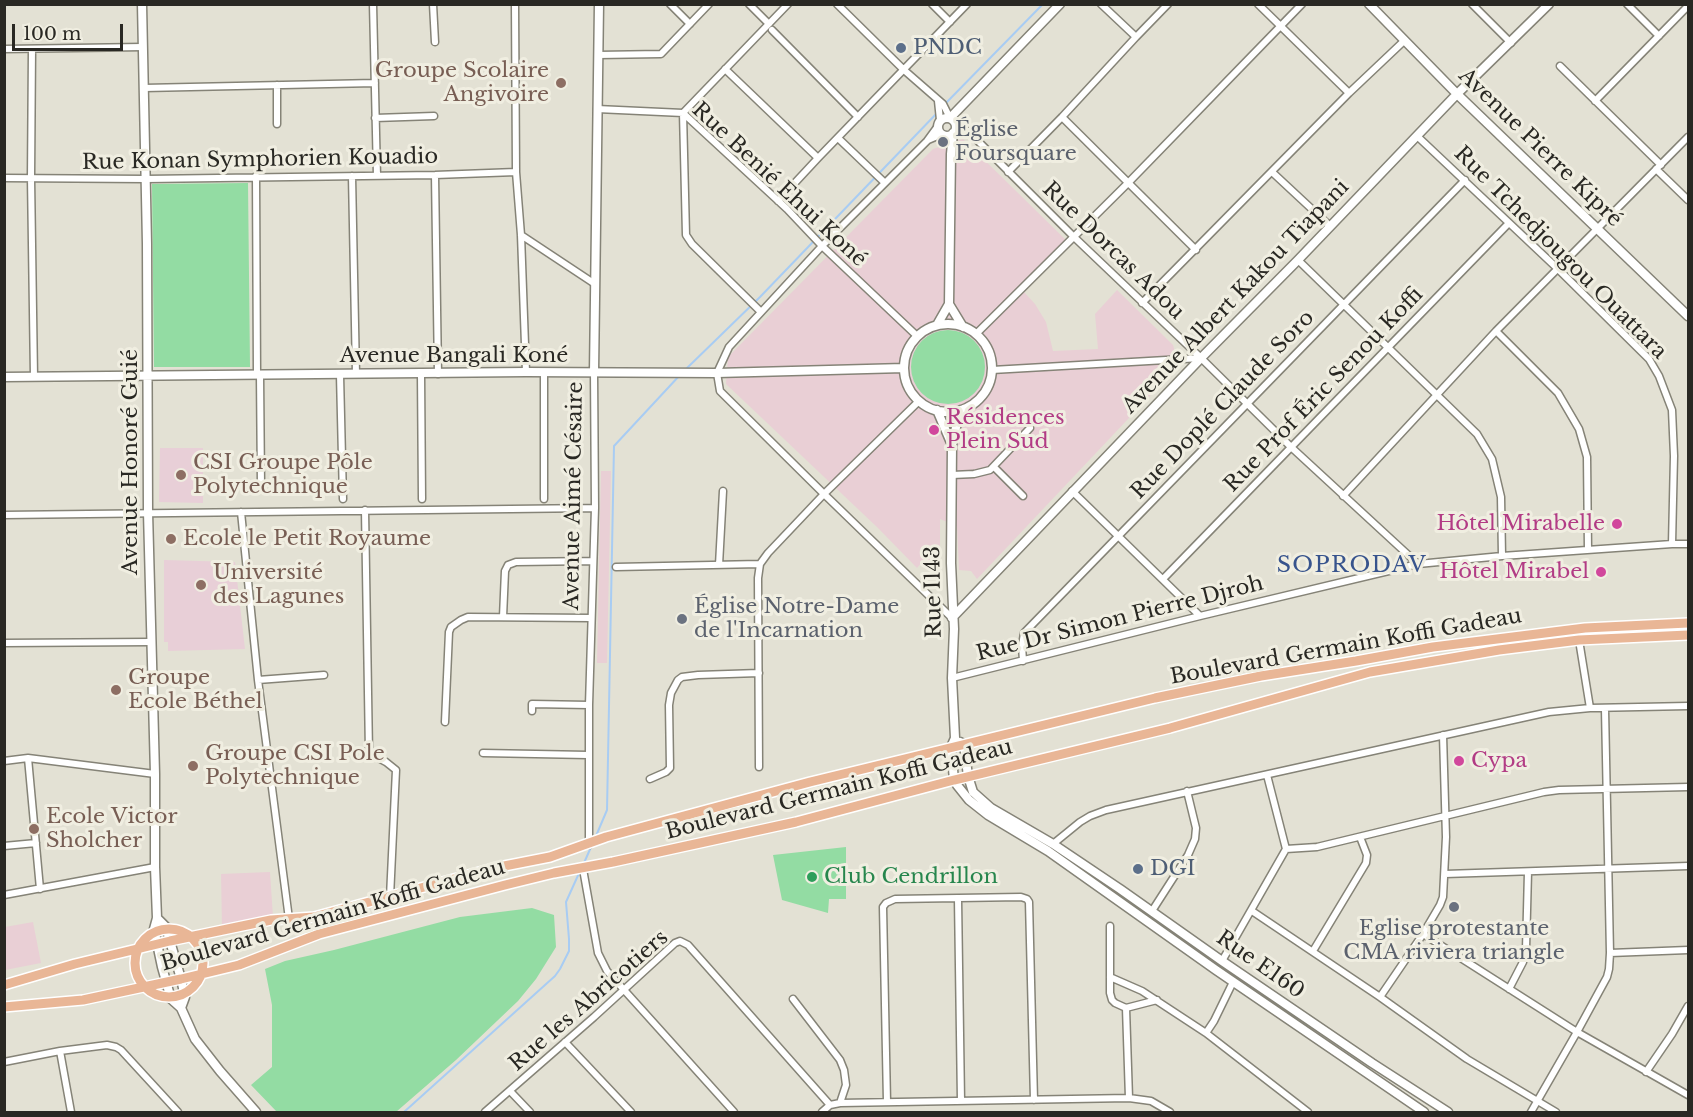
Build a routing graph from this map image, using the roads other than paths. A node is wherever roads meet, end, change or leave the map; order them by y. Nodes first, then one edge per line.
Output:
1 (142, 4) edge
2 (373, 4) edge
3 (434, 4) edge
4 (515, 4) edge
5 (599, 4) edge
6 (670, 4) edge
7 (709, 4) edge
8 (749, 4) edge
9 (788, 4) edge
10 (837, 4) edge
11 (932, 4) edge
12 (967, 4) edge
13 (1060, 4) edge
14 (1101, 4) edge
15 (1168, 4) edge
16 (1258, 4) edge
17 (1302, 4) edge
18 (1369, 4) edge
19 (1472, 4) edge
20 (1549, 4) edge
21 (1627, 4) edge
22 (1689, 6) edge
23 (950, 22) junction
24 (690, 24) junction
25 (770, 27) junction
26 (1281, 27) junction
27 (1659, 36) junction
28 (1136, 37) junction
29 (1405, 40) junction
30 (435, 42) dead end
31 (1511, 43) junction
32 (143, 47) junction
33 (4, 49) edge
34 (32, 49) junction
35 (598, 55) junction
36 (1560, 66) dead end
37 (725, 69) junction
38 (904, 70) junction
39 (375, 83) junction
40 (277, 85) junction
41 (144, 88) junction
42 (1349, 93) junction
43 (1457, 94) junction
44 (1595, 101) junction
45 (597, 110) junction
46 (682, 113) junction
47 (434, 116) dead end
48 (858, 117) junction
49 (1062, 117) junction
50 (375, 118) junction
51 (945, 119) junction
52 (277, 124) dead end
53 (1417, 136) junction
54 (1689, 137) edge
55 (837, 138) junction
56 (818, 158) junction
57 (1659, 167) junction
58 (516, 172) junction
59 (1008, 172) junction
60 (1272, 172) junction
61 (435, 175) junction
62 (256, 176) junction
63 (352, 176) junction
64 (377, 176) junction
65 (4, 178) edge
66 (31, 178) junction
67 (146, 179) junction
68 (1465, 180) junction
69 (1129, 182) junction
70 (885, 183) junction
71 (1689, 200) edge
72 (778, 201) junction
73 (1508, 224) junction
74 (1330, 226) junction
75 (1599, 230) junction
76 (521, 235) junction
77 (1074, 237) junction
78 (822, 246) junction
79 (1196, 250) junction
80 (1299, 260) junction
81 (1559, 270) junction
82 (595, 284) junction
83 (1142, 303) junction
84 (949, 304) junction
85 (1344, 304) junction
86 (761, 312) junction
87 (1689, 316) edge
88 (937, 325) junction
89 (963, 327) junction
90 (1497, 332) junction
91 (976, 334) junction
92 (917, 336) junction
93 (1388, 347) junction
94 (1201, 358) junction
95 (904, 368) junction
96 (992, 370) junction
97 (526, 372) junction
98 (594, 372) junction
99 (544, 373) junction
100 (717, 373) junction
101 (356, 374) junction
102 (420, 374) junction
103 (438, 374) junction
104 (148, 375) junction
105 (258, 375) junction
106 (340, 375) junction
107 (4, 377) edge
108 (34, 377) junction
109 (1437, 395) junction
110 (920, 401) junction
111 (1247, 404) junction
112 (964, 409) junction
113 (937, 410) junction
114 (1030, 428) dead end
115 (952, 445) junction
116 (1291, 447) junction
117 (994, 467) junction
118 (952, 475) junction
119 (261, 486) dead end
120 (723, 491) dead end
121 (1072, 491) junction
122 (824, 495) junction
123 (1023, 496) dead end
124 (1342, 496) junction
125 (343, 499) dead end
126 (422, 499) dead end
127 (544, 499) dead end
128 (595, 508) junction
129 (365, 510) junction
130 (148, 512) junction
131 (241, 512) junction
132 (4, 514) edge
133 (1118, 535) junction
134 (1672, 544) junction
135 (1689, 544) edge
136 (1588, 550) junction
137 (1502, 556) junction
138 (593, 561) junction
139 (760, 564) junction
140 (1418, 564) junction
141 (719, 565) junction
142 (616, 567) dead end
143 (1163, 579) junction
144 (502, 616) junction
145 (1200, 616) junction
146 (591, 618) junction
147 (952, 618) junction
148 (1689, 623) edge
149 (954, 632) junction
150 (1689, 634) edge
151 (944, 635) dead end
152 (1579, 640) junction
153 (151, 642) junction
154 (4, 643) edge
155 (1023, 661) junction
156 (759, 673) junction
157 (324, 675) dead end
158 (952, 678) junction
159 (258, 680) junction
160 (589, 705) junction
161 (1689, 706) edge
162 (1590, 708) junction
163 (1605, 709) junction
164 (532, 711) dead end
165 (445, 722) dead end
166 (1443, 735) junction
167 (953, 743) junction
168 (964, 745) junction
169 (483, 753) dead end
170 (588, 755) junction
171 (28, 758) junction
172 (4, 761) edge
173 (759, 767) dead end
174 (155, 774) junction
175 (1267, 775) junction
176 (968, 776) junction
177 (650, 779) dead end
178 (954, 780) junction
179 (1689, 787) edge
180 (1607, 790) junction
181 (1188, 791) junction
182 (1446, 816) junction
183 (1360, 837) junction
184 (36, 843) junction
185 (589, 844) junction
186 (1053, 844) junction
187 (1038, 845) junction
188 (4, 846) edge
189 (1286, 849) junction
190 (1689, 866) edge
191 (155, 867) junction
192 (583, 869) junction
193 (1609, 870) junction
194 (1527, 872) junction
195 (1445, 874) junction
196 (40, 889) junction
197 (4, 895) edge
198 (390, 897) junction
199 (958, 899) junction
200 (1152, 911) junction
201 (1252, 911) junction
202 (157, 918) junction
203 (289, 919) junction
204 (1110, 926) dead end
205 (167, 929) junction
206 (154, 932) junction
207 (1422, 934) junction
208 (190, 936) junction
209 (170, 941) junction
210 (156, 944) junction
211 (138, 948) junction
212 (1689, 950) edge
213 (1313, 951) junction
214 (1610, 953) junction
215 (1222, 961) junction
216 (201, 974) junction
217 (1110, 977) junction
218 (181, 979) junction
219 (167, 982) junction
220 (1233, 982) junction
221 (4, 985) edge
222 (145, 987) junction
223 (1509, 989) junction
224 (623, 990) junction
225 (184, 993) junction
226 (170, 996) junction
227 (1380, 997) junction
228 (793, 999) dead end
229 (1157, 1000) junction
230 (1689, 1006) edge
231 (4, 1007) edge
232 (181, 1008) junction
233 (1126, 1008) junction
234 (1577, 1032) junction
235 (1206, 1033) junction
236 (564, 1042) junction
237 (60, 1051) junction
238 (4, 1062) edge
239 (1646, 1072) junction
240 (510, 1091) junction
241 (1689, 1095) edge
242 (1129, 1098) junction
243 (1034, 1100) junction
244 (961, 1101) junction
245 (887, 1102) junction
246 (1537, 1102) junction
247 (840, 1103) junction
248 (830, 1105) junction
249 (71, 1113) edge
250 (178, 1113) edge
251 (256, 1113) edge
252 (485, 1113) edge
253 (530, 1113) edge
254 (631, 1113) edge
255 (734, 1113) edge
256 (822, 1113) edge
257 (1170, 1113) edge
258 (1308, 1113) edge
259 (1424, 1113) edge
260 (1448, 1113) edge
261 (1531, 1113) edge
262 (1556, 1113) edge

1 - 32 street, Avenue Honoré Guié
2 - 39 street
3 - 30 street
4 - 58 street
5 - 35 street, Avenue Aimé Césaire
6 - 24 street
7 - 24 street
8 - 25 street
9 - 25 street
10 - 38 street
11 - 23 street
12 - 23 street
13 - 51 street
14 - 28 street
15 - 28 street
16 - 26 street
17 - 26 street
18 - 29 street, Avenue Pierre Kipré
19 - 31 street
20 - 31 street, Avenue Albert Kakou Tiapani
21 - 27 street
22 - 27 street
23 - 38 street
24 - 35 street
25 - 37 street
25 - 48 street
26 - 42 street
26 - 69 street
27 - 44 street
28 - 49 street
29 - 42 street
29 - 43 street, Avenue Pierre Kipré
31 - 43 street, Avenue Albert Kakou Tiapani
32 - 34 street
32 - 41 street, Avenue Honoré Guié
33 - 34 street
34 - 66 street
35 - 45 street, Avenue Aimé Césaire
36 - 44 street
37 - 46 street
37 - 56 street
38 - 48 street
38 - 51 street
39 - 40 street
39 - 50 street
40 - 41 street
40 - 52 street
41 - 67 street, Avenue Honoré Guié
42 - 60 street
43 - 53 street, Avenue Albert Kakou Tiapani
43 - 75 street, Avenue Pierre Kipré
44 - 57 street
45 - 46 street, Rue Benié Ehui Koné
45 - 82 street, Avenue Aimé Césaire
46 - 72 street, Rue Benié Ehui Koné
46 - 86 street
47 - 50 street
48 - 55 street
49 - 59 street
49 - 69 street
50 - 64 street
51 - 59 street, Rue Dorcas Adou
51 - 70 street
51 - 84 street
53 - 68 street, Rue Tchedjougou Ouattara
53 - 74 street, Avenue Albert Kakou Tiapani
54 - 57 street
55 - 56 street
55 - 70 street
56 - 72 street
57 - 71 street
57 - 75 street
58 - 61 street, Rue Konan Symphorien Kouadio
58 - 76 street
59 - 77 street, Rue Dorcas Adou
60 - 74 street
60 - 79 street
61 - 64 street, Rue Konan Symphorien Kouadio
61 - 103 street
62 - 63 street, Rue Konan Symphorien Kouadio
62 - 67 street, Rue Konan Symphorien Kouadio
62 - 105 street
63 - 64 street, Rue Konan Symphorien Kouadio
63 - 101 street
65 - 66 street, Rue Konan Symphorien Kouadio
66 - 67 street, Rue Konan Symphorien Kouadio
66 - 108 street
67 - 104 street, Avenue Honoré Guié
68 - 73 street, Rue Tchedjougou Ouattara
68 - 85 street, Rue Doplé Claude Soro
69 - 77 street
69 - 79 street
70 - 78 street
72 - 78 street, Rue Benié Ehui Koné
73 - 81 street, Rue Tchedjougou Ouattara
73 - 93 street, Rue Prof Éric Senou Koffi
74 - 80 street, Avenue Albert Kakou Tiapani
75 - 81 street
75 - 87 street, Avenue Pierre Kipré
76 - 82 street
76 - 97 street
77 - 83 street, Rue Dorcas Adou
77 - 91 street
78 - 86 street
78 - 92 street, Rue Benié Ehui Koné
79 - 83 street
80 - 85 street
80 - 94 street, Avenue Albert Kakou Tiapani
81 - 90 street
81 - 134 street, Rue Tchedjougou Ouattara
82 - 98 street, Avenue Aimé Césaire
83 - 94 street, Rue Dorcas Adou
84 - 88 street
84 - 89 street
85 - 93 street
85 - 111 street, Rue Doplé Claude Soro
86 - 100 street
88 - 89 street
88 - 92 street
89 - 91 street
90 - 109 street
90 - 136 street
91 - 96 street
92 - 95 street
93 - 109 street
93 - 116 street, Rue Prof Éric Senou Koffi
94 - 96 street
94 - 111 street, Rue Dorcas Adou
94 - 121 street, Avenue Albert Kakou Tiapani
95 - 100 street, Avenue Bangali Koné
95 - 110 street
96 - 112 street
97 - 99 street, Avenue Bangali Koné
97 - 103 street, Avenue Bangali Koné
98 - 99 street, Avenue Bangali Koné
98 - 100 street, Avenue Bangali Koné
98 - 128 street, Avenue Aimé Césaire
99 - 127 street
100 - 122 street
101 - 102 street, Avenue Bangali Koné
101 - 106 street, Avenue Bangali Koné
102 - 103 street, Avenue Bangali Koné
102 - 126 street
104 - 105 street, Avenue Bangali Koné
104 - 108 street, Avenue Bangali Koné
104 - 130 street, Avenue Honoré Guié
105 - 106 street, Avenue Bangali Koné
105 - 119 street
106 - 125 street
107 - 108 street, Avenue Bangali Koné
109 - 124 street
109 - 137 street
110 - 113 street
110 - 122 street
111 - 116 street, Rue Dorcas Adou
111 - 133 street, Rue Doplé Claude Soro
112 - 113 street
112 - 115 street, Rue I143
113 - 115 street, Rue I143
114 - 117 street
115 - 118 street, Rue I143
116 - 124 street, Rue Dorcas Adou
116 - 143 street, Rue Prof Éric Senou Koffi
117 - 118 street
117 - 123 street
118 - 147 street, Rue I143
120 - 141 street
121 - 133 street
121 - 147 street, Avenue Albert Kakou Tiapani
122 - 139 street
122 - 147 street
124 - 140 street, Rue Dorcas Adou
128 - 129 street
128 - 138 street, Avenue Aimé Césaire
129 - 131 street
129 - 198 street
130 - 131 street
130 - 132 street
130 - 153 street, Avenue Honoré Guié
131 - 159 street
133 - 143 street
133 - 155 street, Rue Doplé Claude Soro
134 - 135 street, Rue Dr Simon Pierre Djroh
134 - 136 street, Rue Dr Simon Pierre Djroh
136 - 137 street, Rue Dr Simon Pierre Djroh
137 - 140 street, Rue Dr Simon Pierre Djroh
138 - 144 street
138 - 146 street, Avenue Aimé Césaire
139 - 141 street
139 - 156 street
140 - 145 street, Rue Dr Simon Pierre Djroh
141 - 142 street
143 - 145 street
144 - 146 street
144 - 165 street
145 - 155 street, Rue Dr Simon Pierre Djroh
146 - 160 street, Avenue Aimé Césaire
147 - 149 street, Rue I143
148 - 168 main road, Boulevard Germain Koffi Gadeau
149 - 151 street
149 - 158 street, Rue I143
150 - 152 main road, Boulevard Germain Koffi Gadeau
152 - 162 street
152 - 176 main road, Boulevard Germain Koffi Gadeau
153 - 154 street
153 - 174 street, Avenue Honoré Guié
155 - 158 street, Rue Dr Simon Pierre Djroh
156 - 173 street
156 - 177 street
157 - 159 street
158 - 167 street, Rue I143
159 - 203 street
160 - 164 street
160 - 170 street, Avenue Aimé Césaire
161 - 163 street
162 - 163 street
162 - 166 street
163 - 180 street
166 - 175 street
166 - 182 street
167 - 168 main road, Boulevard Germain Koffi Gadeau
167 - 178 street, Rue I143
167 - 185 main road, Boulevard Germain Koffi Gadeau
168 - 176 street
169 - 170 street
170 - 185 street, Avenue Aimé Césaire
171 - 172 street
171 - 174 street
171 - 184 street
174 - 191 street, Avenue Honoré Guié
175 - 181 street
175 - 189 street
176 - 178 main road, Boulevard Germain Koffi Gadeau
176 - 186 street, Rue E160
178 - 187 street, Rue E160
178 - 192 main road, Boulevard Germain Koffi Gadeau
179 - 180 street
180 - 182 street
180 - 193 street
181 - 186 street
181 - 200 street
182 - 183 street
182 - 195 street
183 - 189 street
183 - 213 street
184 - 188 street
184 - 196 street
185 - 198 main road, Boulevard Germain Koffi Gadeau
186 - 187 street
186 - 200 street, Rue E160
187 - 220 street, Rue E160
189 - 201 street
190 - 193 street
191 - 196 street
191 - 202 street, Avenue Honoré Guié
192 - 216 main road, Boulevard Germain Koffi Gadeau
192 - 224 street
193 - 194 street
193 - 214 street
194 - 195 street
194 - 223 street
195 - 207 street
196 - 197 street
198 - 203 main road, Boulevard Germain Koffi Gadeau
199 - 243 street
199 - 244 street
199 - 245 street
200 - 215 street, Rue E160
201 - 213 street
201 - 215 street
202 - 205 street
202 - 206 street, Avenue Honoré Guié
203 - 208 main road, Boulevard Germain Koffi Gadeau
204 - 217 street
205 - 206 main road
205 - 208 main road
205 - 209 street
206 - 210 street, Avenue Honoré Guié
206 - 211 main road
207 - 223 street
207 - 227 street
208 - 209 main road, Boulevard Germain Koffi Gadeau
208 - 216 main road
209 - 210 main road, Boulevard Germain Koffi Gadeau
209 - 218 street
210 - 211 main road, Boulevard Germain Koffi Gadeau
210 - 219 street, Avenue Honoré Guié
211 - 221 main road, Boulevard Germain Koffi Gadeau
211 - 222 main road
212 - 214 street
213 - 227 street
214 - 234 street
215 - 260 street, Rue E160
216 - 218 main road, Boulevard Germain Koffi Gadeau
216 - 225 main road
217 - 229 street
217 - 233 street
218 - 219 main road, Boulevard Germain Koffi Gadeau
218 - 225 street
219 - 222 main road, Boulevard Germain Koffi Gadeau
219 - 226 street, Avenue Honoré Guié
220 - 235 street
220 - 259 street, Rue E160
222 - 226 main road
222 - 231 main road, Boulevard Germain Koffi Gadeau
223 - 234 street
224 - 236 street, Rue les Abricotiers
224 - 248 street, Rue les Abricotiers
224 - 255 street
225 - 226 main road
225 - 232 street
226 - 232 street
227 - 246 street
228 - 247 street
229 - 233 street
229 - 235 street
230 - 239 street
232 - 251 street
233 - 242 street
234 - 239 street
234 - 246 street
235 - 258 street
236 - 240 street, Rue les Abricotiers
236 - 254 street
237 - 238 street
237 - 249 street
237 - 250 street
239 - 241 street
240 - 252 street, Rue les Abricotiers
240 - 253 street
242 - 243 street
242 - 257 street
243 - 244 street
244 - 245 street
245 - 247 street
246 - 261 street
246 - 262 street
247 - 248 street
248 - 256 street

